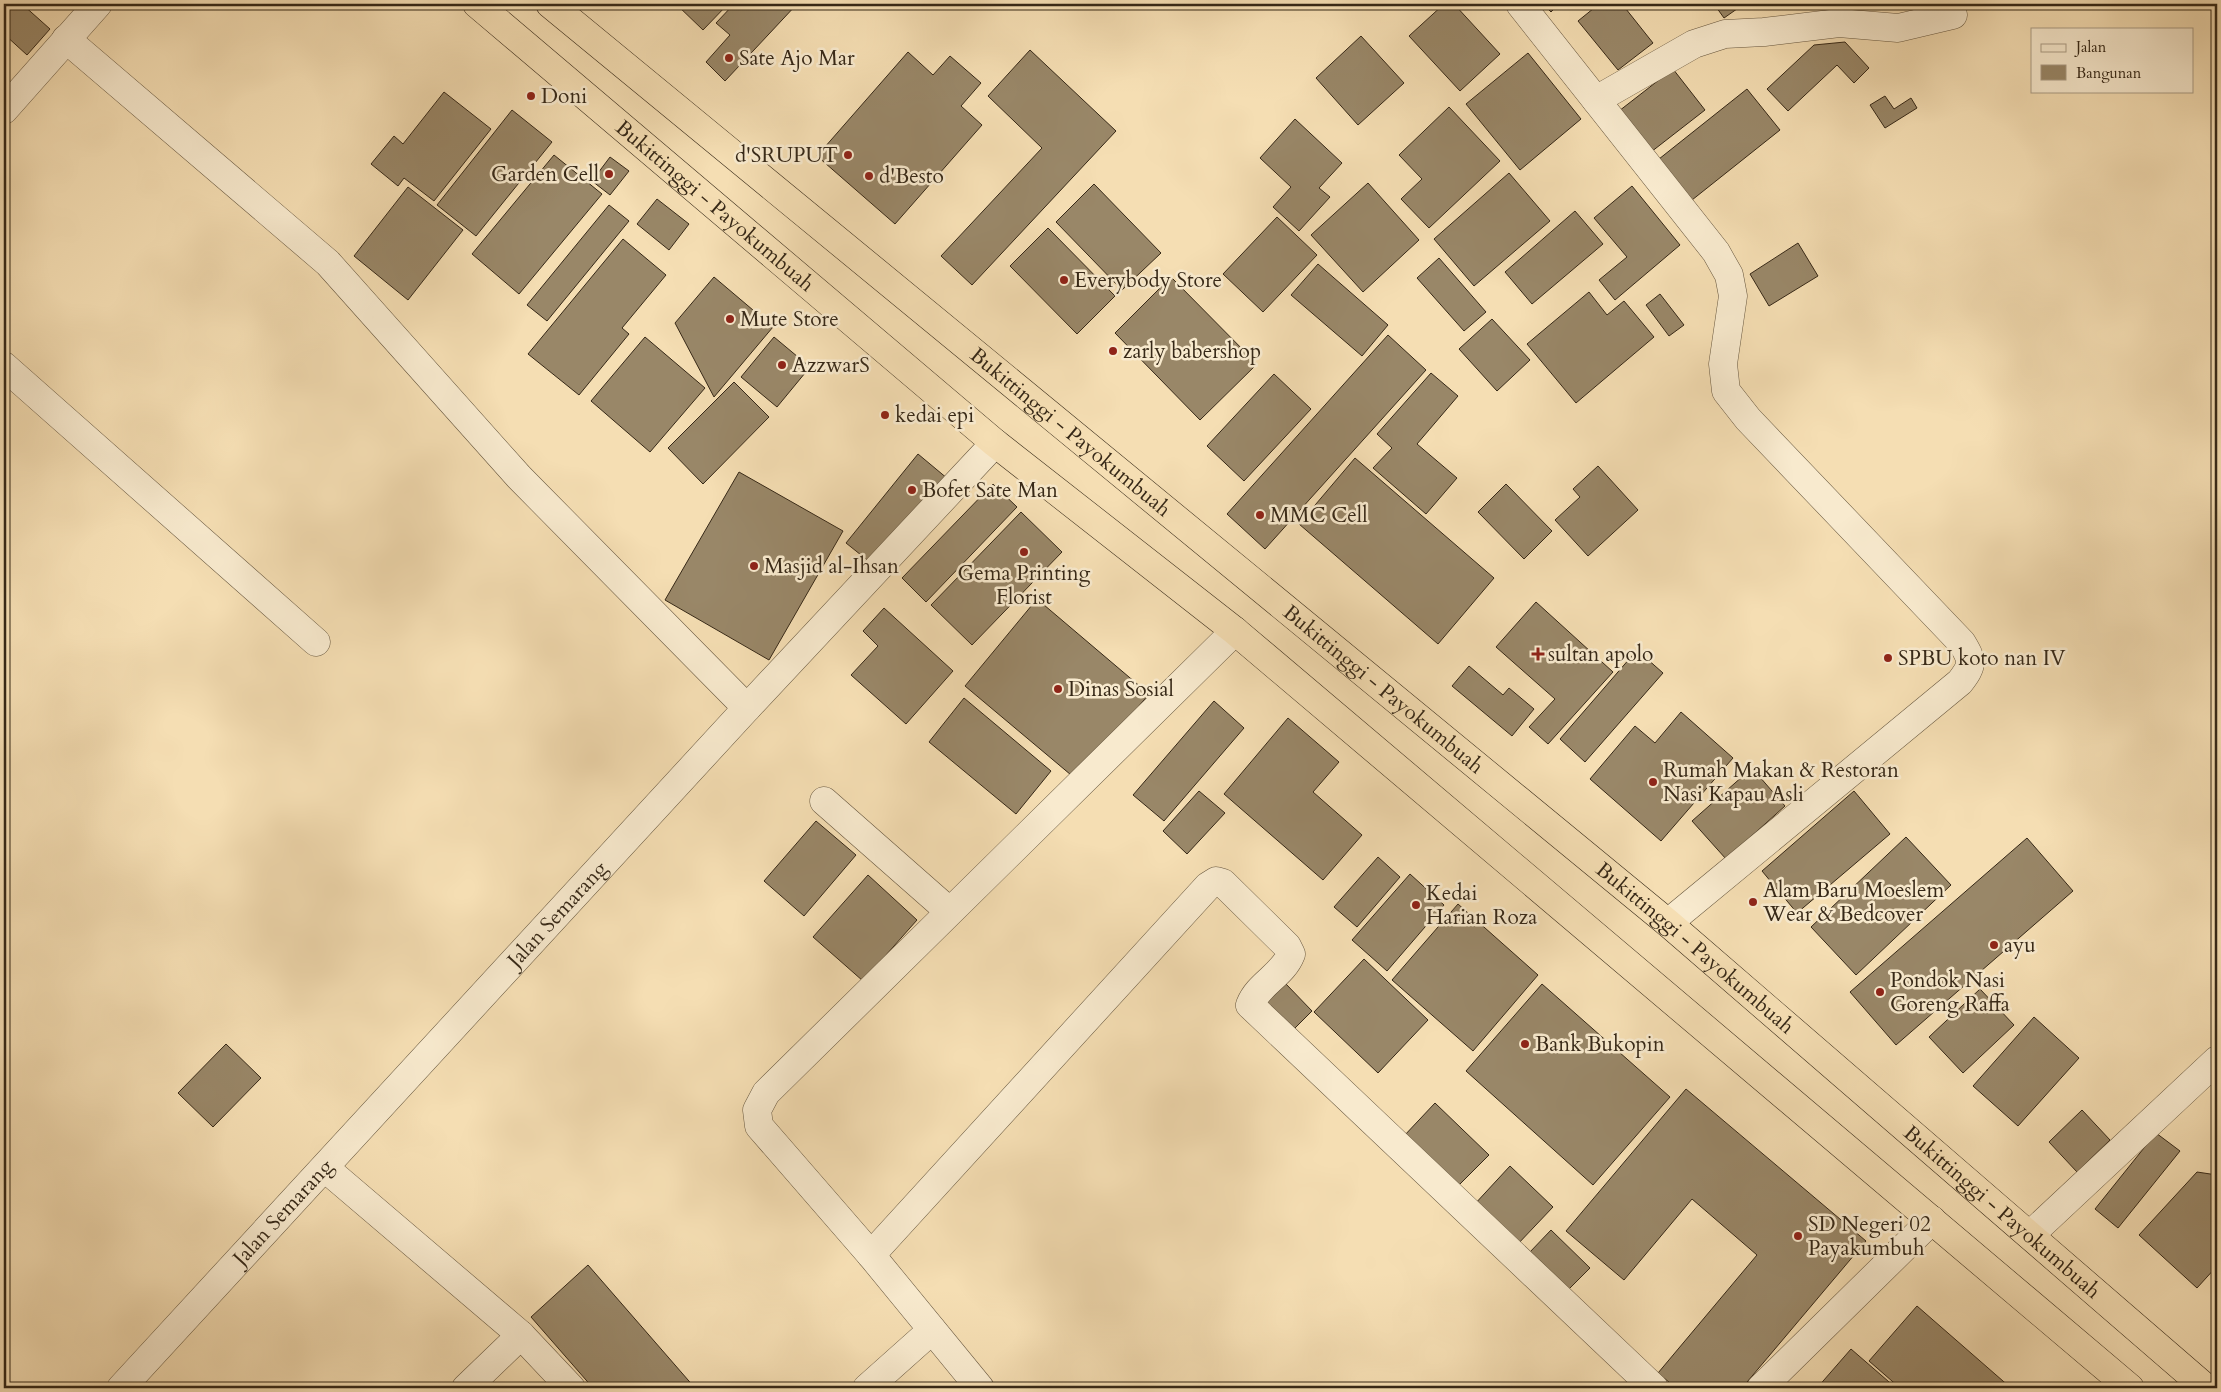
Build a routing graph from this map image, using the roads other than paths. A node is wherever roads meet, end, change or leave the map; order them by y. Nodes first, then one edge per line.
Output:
1 (98, 4) edge
2 (477, 4) edge
3 (550, 4) edge
4 (1520, 4) edge
5 (1953, 15) dead end
6 (66, 39) junction
7 (1596, 100) junction
8 (4, 110) edge
9 (4, 366) edge
10 (995, 443) junction
11 (1235, 630) junction
12 (316, 642) dead end
13 (747, 708) junction
14 (824, 801) dead end
15 (949, 911) junction
16 (1668, 923) junction
17 (2217, 1060) edge
18 (325, 1168) junction
19 (1932, 1220) junction
20 (2030, 1235) junction
21 (871, 1255) junction
22 (932, 1330) junction
23 (521, 1334) junction
24 (121, 1388) edge
25 (466, 1388) edge
26 (571, 1388) edge
27 (867, 1388) edge
28 (980, 1388) edge
29 (1654, 1388) edge
30 (1761, 1388) edge
31 (2130, 1388) edge
32 (2206, 1388) edge

1 - 6 street
2 - 10 highway, Bukittinggi - Payokumbuah
3 - 16 highway, Bukittinggi - Payokumbuah
4 - 7 street
5 - 7 street
6 - 8 street
6 - 13 street
7 - 16 street
9 - 12 street
10 - 11 highway, Bukittinggi - Payokumbuah
10 - 13 street, Jalan Semarang
11 - 15 street
11 - 19 highway, Bukittinggi - Payokumbuah
13 - 18 street, Jalan Semarang
14 - 15 street
15 - 21 street
16 - 20 highway, Bukittinggi - Payokumbuah
17 - 20 street
18 - 23 street
18 - 24 street, Jalan Semarang
19 - 30 street
19 - 31 highway, Bukittinggi - Payokumbuah
20 - 32 highway, Bukittinggi - Payokumbuah
21 - 22 street
21 - 29 street
22 - 27 street
22 - 28 street
23 - 25 street
23 - 26 street

